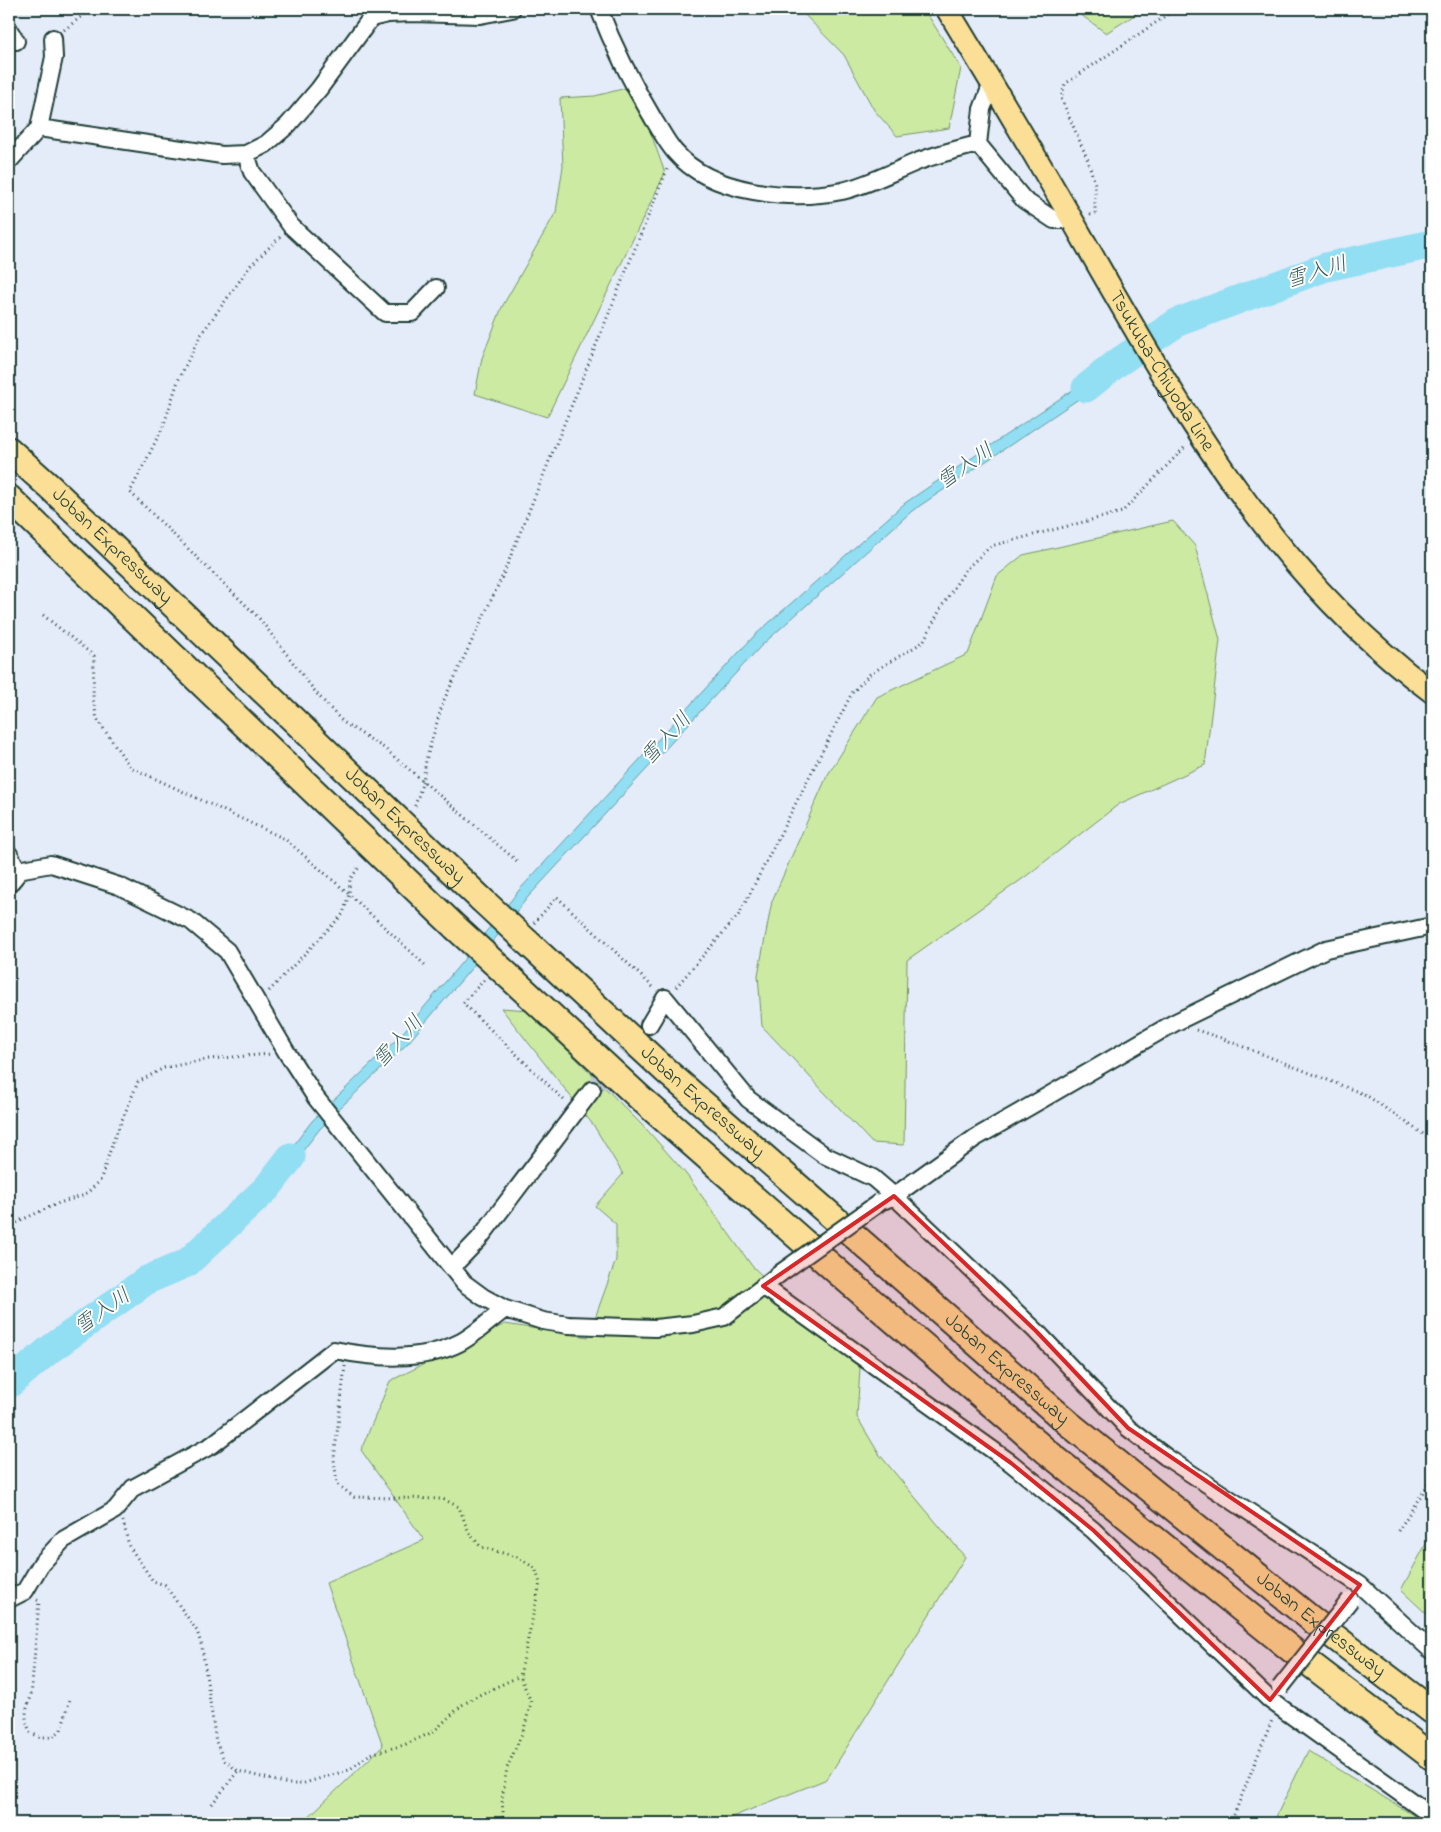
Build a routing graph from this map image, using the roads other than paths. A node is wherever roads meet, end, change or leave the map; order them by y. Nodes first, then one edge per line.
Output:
1 (512, 9) edge
2 (598, 9) edge
3 (947, 9) edge
4 (53, 38) dead end
5 (992, 83) junction
6 (39, 128) junction
7 (978, 144) junction
8 (246, 154) junction
9 (9, 161) edge
10 (1072, 220) junction
11 (436, 288) dead end
12 (9, 450) edge
13 (9, 498) edge
14 (1432, 692) edge
15 (9, 854) edge
16 (14, 878) edge
17 (1432, 926) edge
18 (649, 1024) tunnel mouth
19 (592, 1090) tunnel mouth
20 (887, 1199) junction
21 (452, 1267) junction
22 (763, 1286) junction
23 (505, 1309) junction
24 (1360, 1585) junction
25 (9, 1599) edge
26 (1432, 1651) edge
27 (1276, 1698) junction
28 (1432, 1711) edge
29 (1432, 1757) edge
30 (1432, 1816) edge

1 - 8 street
2 - 7 street
3 - 5 main road, Tsukuba-Chiyoda Line
4 - 6 street
5 - 7 street
5 - 10 main road, Tsukuba-Chiyoda Line
6 - 8 street
6 - 9 street
7 - 10 street
8 - 11 street
10 - 14 main road, Tsukuba-Chiyoda Line
12 - 28 highway, Joban Expressway, bridge
13 - 29 highway, Joban Expressway, bridge
15 - 16 street
16 - 21 street
17 - 20 street
18 - 20 street
19 - 21 street
20 - 22 street, bridge
20 - 24 street
21 - 23 street
22 - 23 street
22 - 27 street
23 - 25 street
24 - 26 street
24 - 27 street, bridge
27 - 30 street

